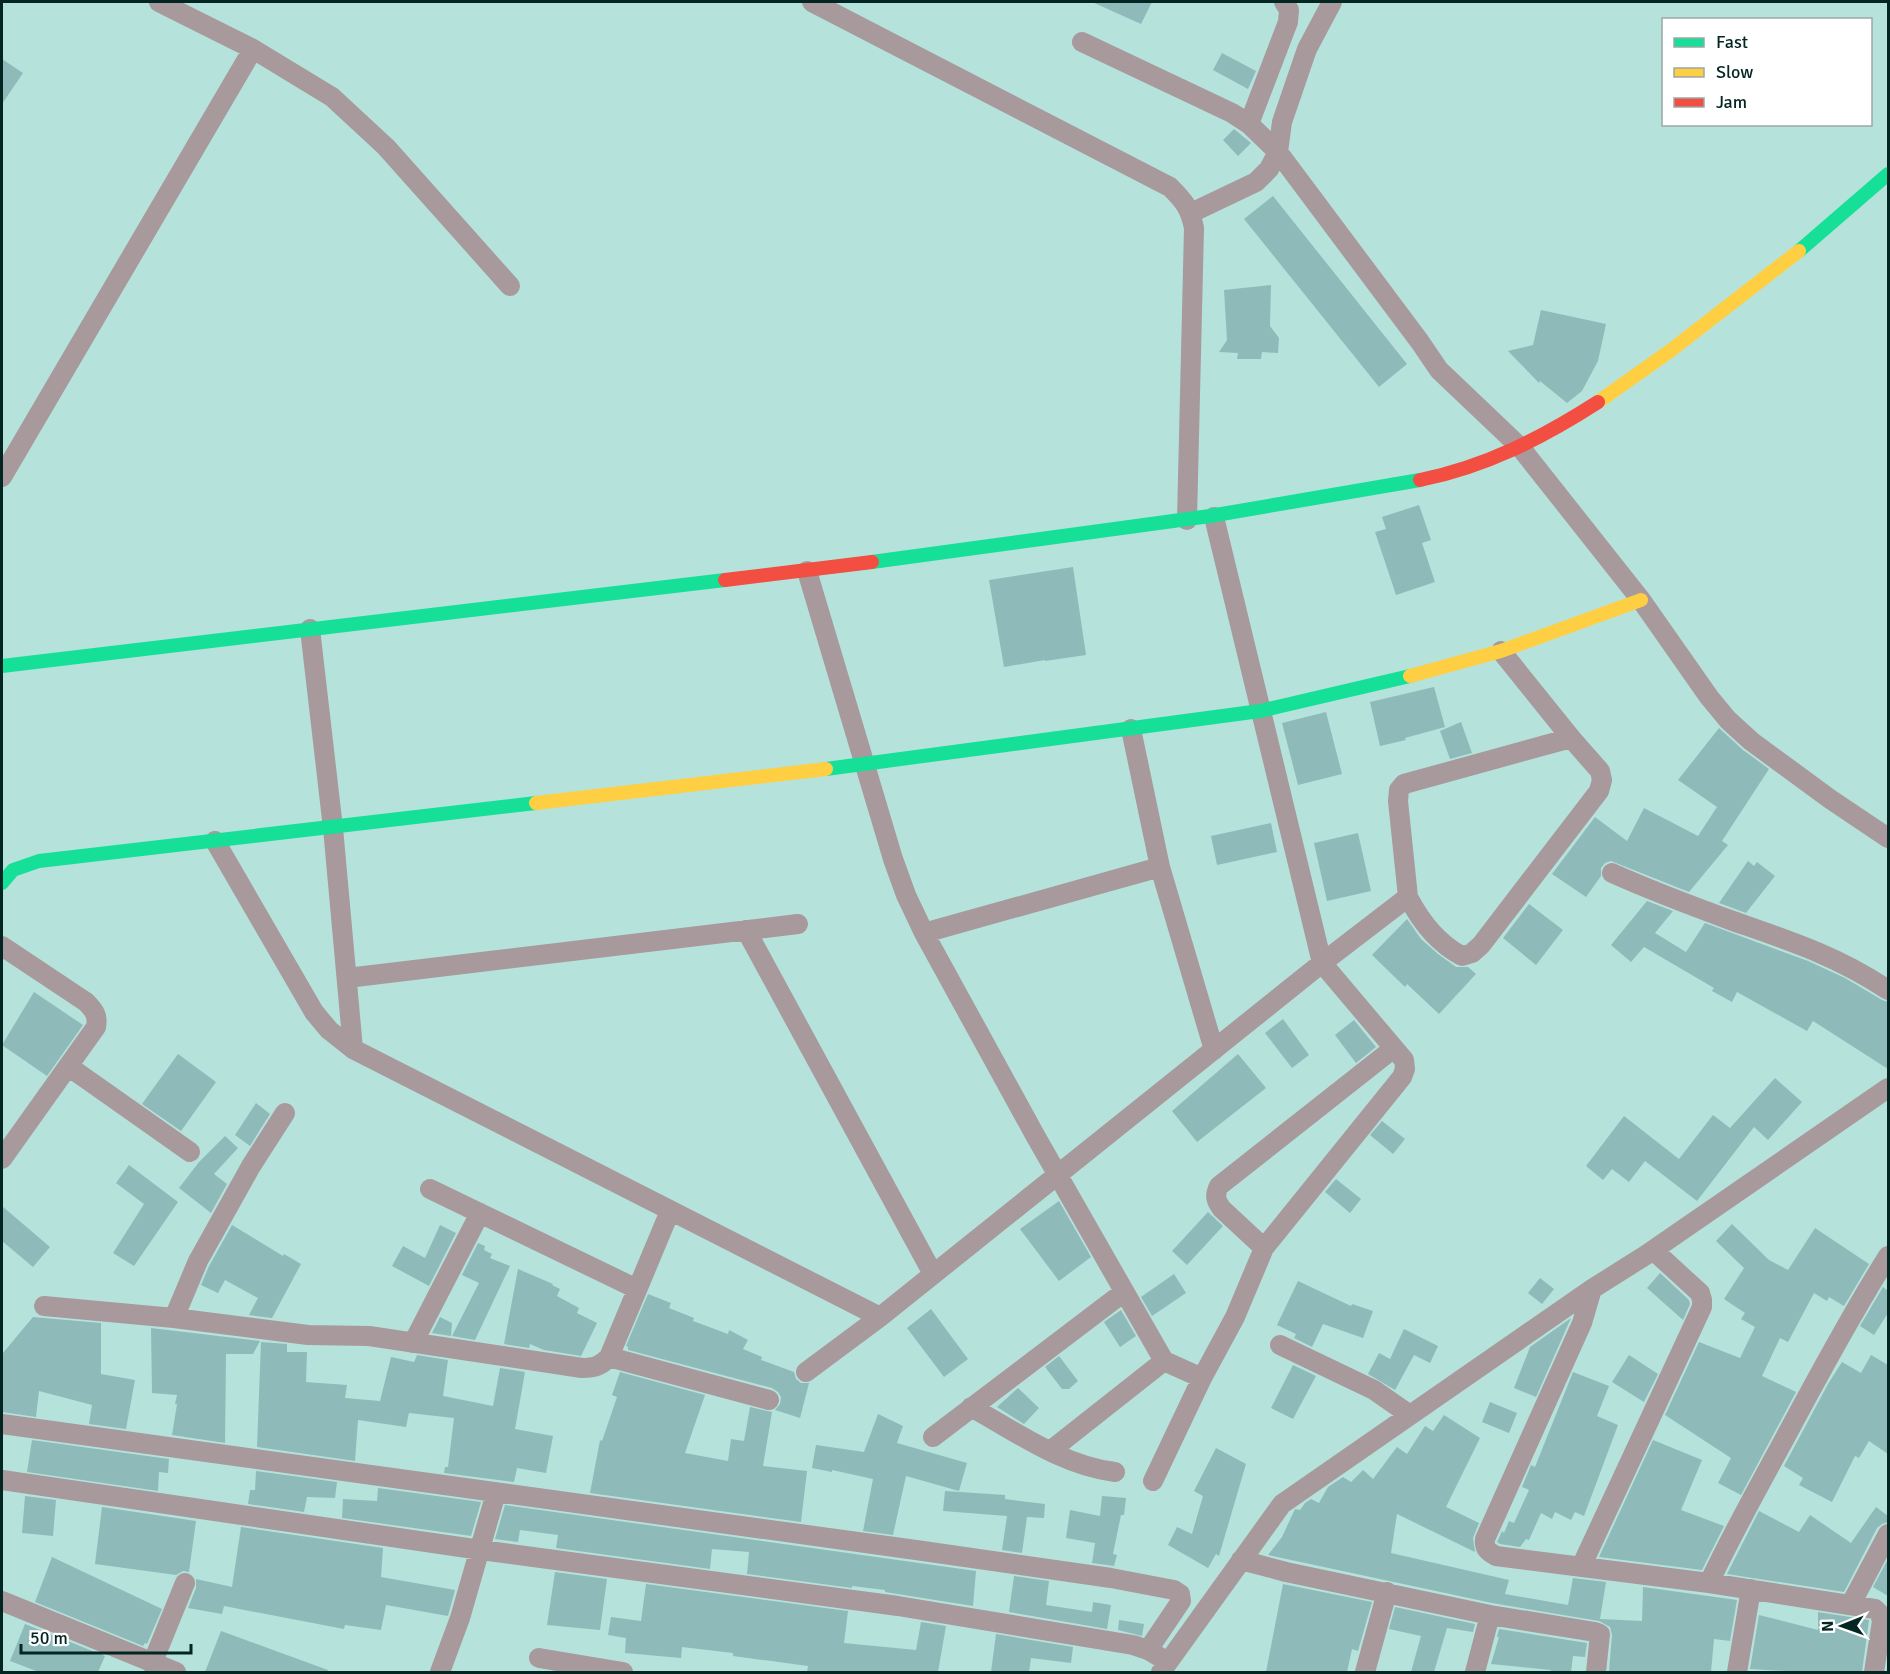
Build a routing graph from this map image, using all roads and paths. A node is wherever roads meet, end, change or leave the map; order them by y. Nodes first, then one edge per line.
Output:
1 (159, 2) edge
2 (812, 2) edge
3 (1284, 2) edge
4 (1332, 2) edge
5 (1082, 42) dead end
6 (253, 50) junction
7 (1249, 124) junction
8 (1278, 152) junction
9 (1888, 174) edge
10 (1191, 213) junction
11 (510, 286) dead end
12 (1520, 447) junction
13 (2, 477) edge
14 (1214, 517) junction
15 (1187, 520) junction
16 (807, 571) junction
17 (1641, 600) junction
18 (310, 630) junction
19 (1501, 651) junction
20 (2, 666) edge
21 (1260, 711) junction
22 (1131, 729) junction
23 (1571, 738) junction
24 (865, 765) junction
25 (333, 828) junction
26 (1888, 838) edge
27 (215, 841) junction
28 (1160, 867) junction
29 (1612, 873) dead end
30 (2, 883) edge
31 (1408, 897) junction
32 (798, 924) dead end
33 (746, 930) junction
34 (924, 933) junction
35 (2, 946) edge
36 (1322, 963) junction
37 (347, 978) junction
38 (1888, 990) edge
39 (1394, 1048) junction
40 (353, 1049) junction
41 (1214, 1050) junction
42 (68, 1066) junction
43 (1888, 1088) edge
44 (285, 1113) dead end
45 (189, 1152) dead end
46 (2, 1159) edge
47 (1058, 1174) junction
48 (430, 1189) dead end
49 (670, 1211) junction
50 (480, 1213) junction
51 (1264, 1248) junction
52 (1653, 1250) junction
53 (1888, 1256) edge
54 (933, 1274) junction
55 (638, 1289) junction
56 (1592, 1289) junction
57 (1124, 1292) junction
58 (44, 1306) dead end
59 (880, 1317) junction
60 (174, 1318) junction
61 (413, 1343) junction
62 (1280, 1345) dead end
63 (609, 1357) junction
64 (1164, 1361) junction
65 (806, 1372) dead end
66 (1202, 1378) junction
67 (769, 1400) dead end
68 (971, 1407) junction
69 (1410, 1415) junction
70 (2, 1424) edge
71 (933, 1437) dead end
72 (1050, 1450) junction
73 (1115, 1472) dead end
74 (2, 1480) edge
75 (1153, 1481) dead end
76 (496, 1493) junction
77 (1888, 1534) edge
78 (481, 1550) junction
79 (1241, 1560) junction
80 (1581, 1567) junction
81 (185, 1583) dead end
82 (1709, 1583) junction
83 (1751, 1589) junction
84 (1387, 1592) junction
85 (2, 1601) edge
86 (1851, 1604) junction
87 (1490, 1615) junction
88 (1148, 1650) junction
89 (539, 1658) dead end
90 (152, 1664) junction
91 (1164, 1667) edge
92 (176, 1672) edge
93 (440, 1672) edge
94 (623, 1672) edge
95 (1365, 1672) edge
96 (1475, 1672) edge
97 (1596, 1672) edge
98 (1737, 1672) edge
99 (1874, 1672) edge

1 - 6 street
2 - 10 street
3 - 7 street
4 - 8 street
5 - 7 street
6 - 11 street
6 - 13 street
7 - 8 street
8 - 10 street
8 - 12 street
9 - 12 street
10 - 15 street
12 - 14 street
12 - 17 street
14 - 15 street
14 - 21 street
15 - 16 street
16 - 18 street
16 - 24 street
17 - 19 street
17 - 26 street
18 - 20 street
18 - 25 street
19 - 21 street
19 - 23 street
21 - 22 street
21 - 36 street
22 - 24 street
22 - 28 street
23 - 31 street
23 - 31 street
24 - 25 street
24 - 34 street
25 - 27 street
25 - 37 street
27 - 30 street
27 - 40 street
28 - 34 street
28 - 41 street
29 - 38 street
31 - 36 street
32 - 33 street
33 - 37 street
33 - 54 street
34 - 47 street
35 - 42 street
36 - 39 street
36 - 41 street
37 - 40 street
39 - 51 street
39 - 51 street
40 - 49 street
41 - 47 street
42 - 45 street
42 - 46 street
43 - 52 street
44 - 60 street
47 - 54 street
47 - 57 street
48 - 50 street
49 - 55 street
49 - 59 street
50 - 55 street
50 - 61 street
51 - 66 street
52 - 56 street
52 - 80 street
53 - 82 street
54 - 59 street
55 - 63 street
56 - 69 street
56 - 80 street
57 - 64 street
57 - 68 street
58 - 60 street
59 - 65 street
60 - 61 street
61 - 63 street
62 - 69 street
63 - 67 street
64 - 66 street
64 - 72 street
66 - 75 street
68 - 71 street
68 - 72 street
69 - 79 street
70 - 76 street
72 - 73 street
74 - 78 street
76 - 78 street
76 - 88 street
77 - 86 street
78 - 88 street
78 - 93 street
79 - 84 street
79 - 91 street
80 - 82 street
81 - 90 street
82 - 83 street
83 - 86 street
83 - 98 street
84 - 87 street
84 - 95 street
85 - 90 street
86 - 99 street
87 - 96 street
87 - 97 street
88 - 91 street
89 - 94 street
90 - 92 street

